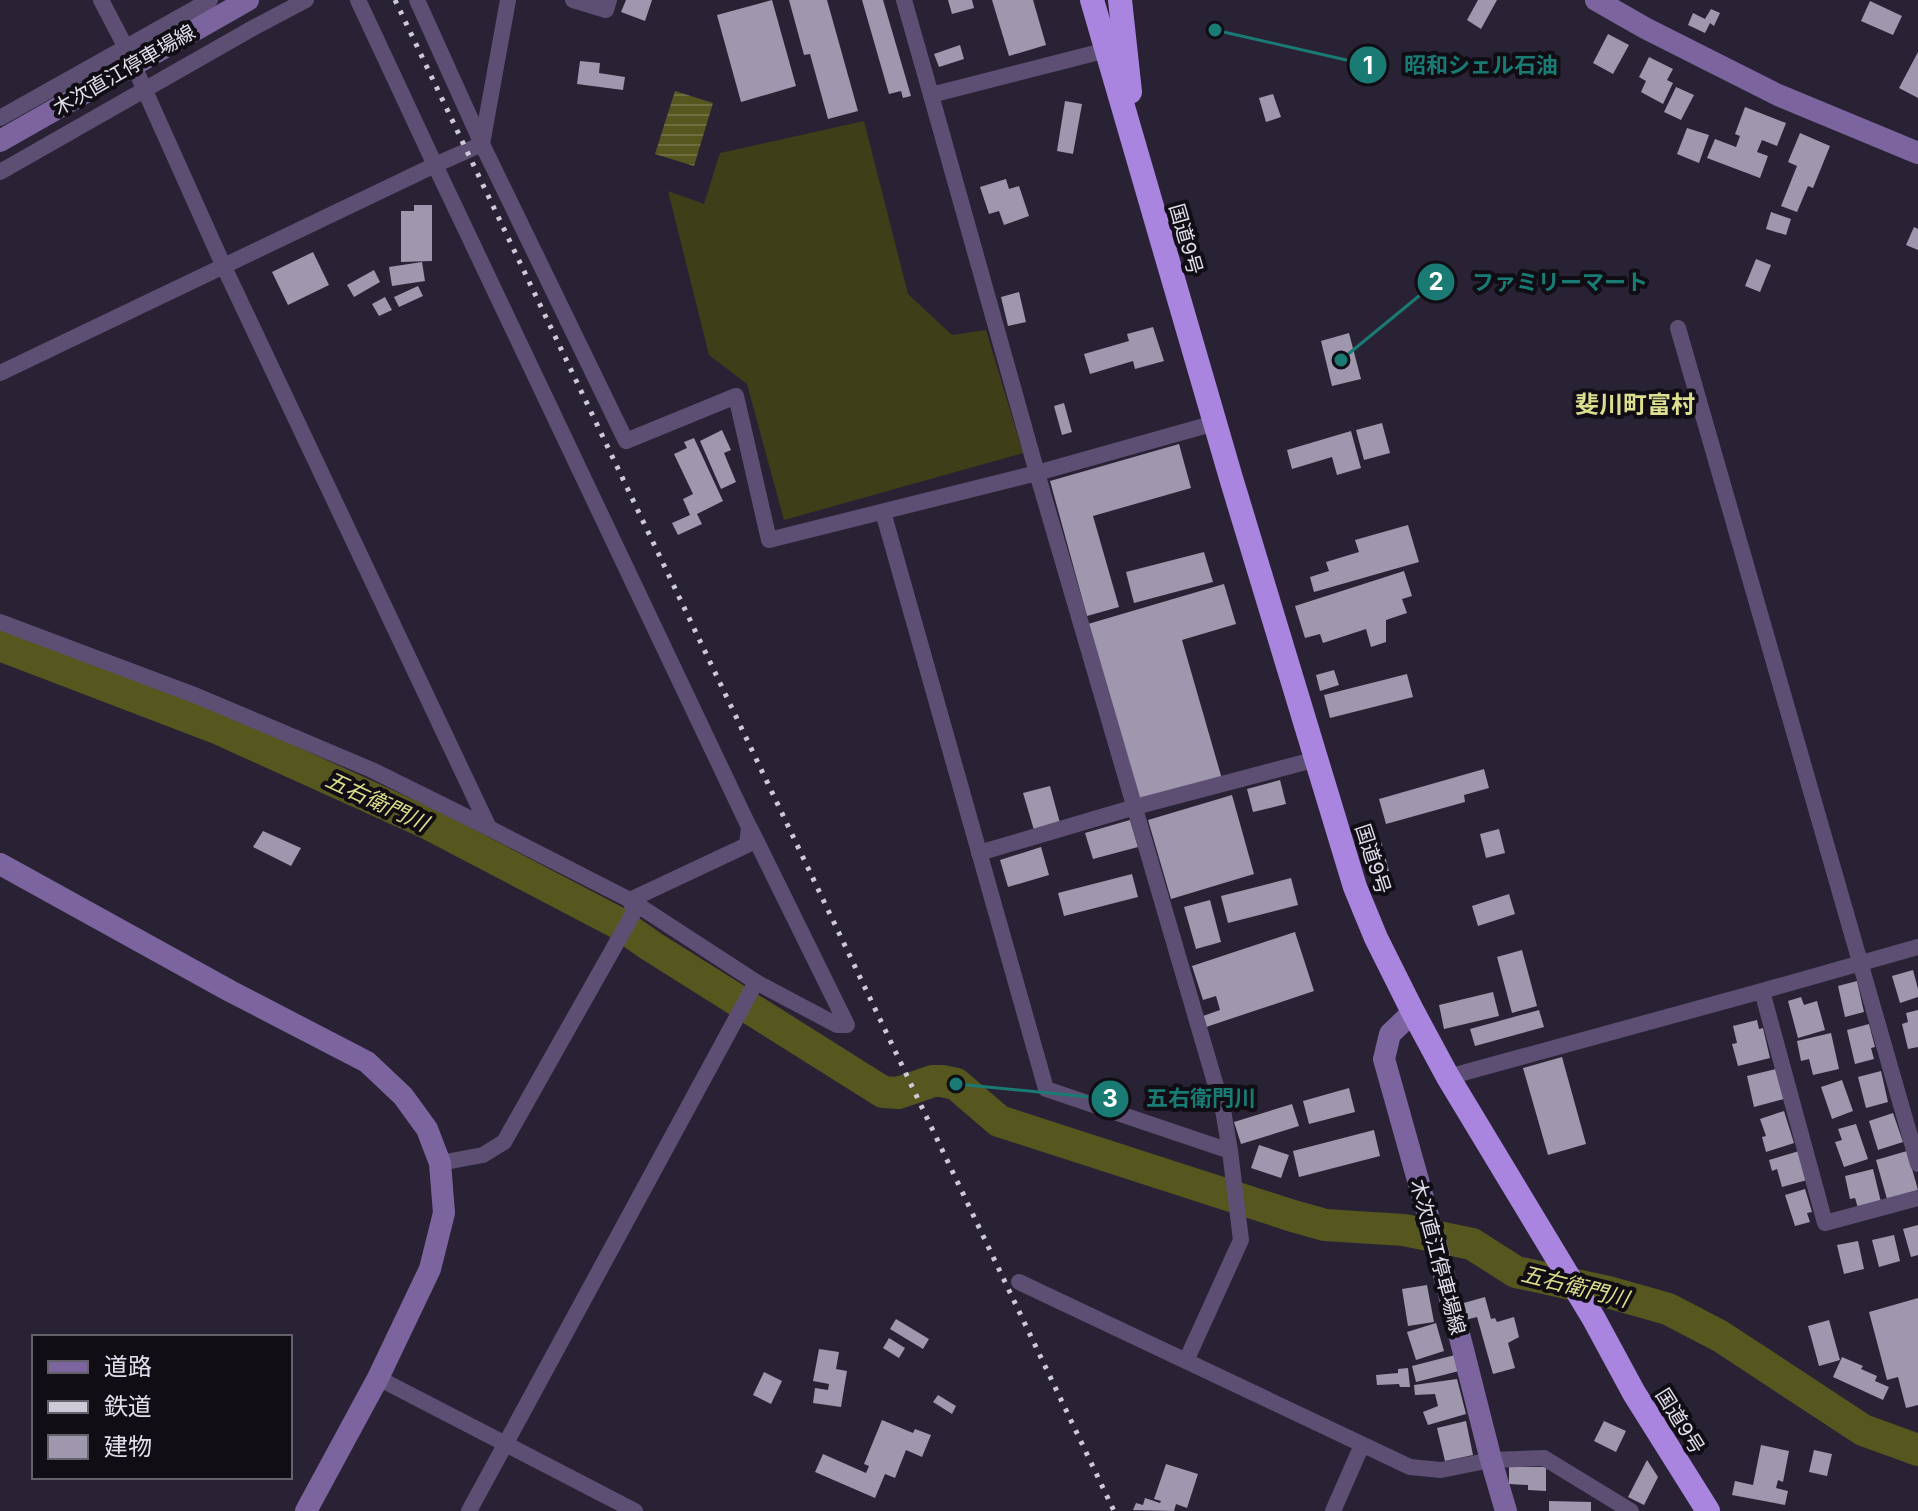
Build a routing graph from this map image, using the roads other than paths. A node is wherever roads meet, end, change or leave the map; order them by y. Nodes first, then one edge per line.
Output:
1 (101, 0) edge
2 (210, 0) edge
3 (248, 0) edge
4 (306, 0) edge
5 (358, 0) edge
6 (417, 0) edge
7 (508, 0) edge
8 (573, 0) edge
9 (609, 0) edge
10 (904, 0) edge
11 (1092, 0) edge
12 (1120, 0) edge
13 (1596, 0) edge
14 (125, 46) junction
15 (1107, 50) junction
16 (144, 89) junction
17 (931, 95) junction
18 (0, 118) edge
19 (0, 141) edge
20 (482, 144) junction
21 (1918, 153) edge
22 (1137, 158) junction
23 (435, 165) junction
24 (0, 172) edge
25 (224, 267) junction
26 (1678, 328) dead end
27 (0, 373) edge
28 (1215, 423) junction
29 (1037, 473) junction
30 (883, 512) junction
31 (0, 622) edge
32 (1317, 759) junction
33 (1135, 807) junction
34 (749, 827) junction
35 (489, 828) junction
36 (979, 853) junction
37 (0, 864) edge
38 (630, 900) junction
39 (1918, 947) edge
40 (1860, 963) junction
41 (756, 982) junction
42 (1762, 991) junction
43 (1413, 1012) junction
44 (1448, 1077) junction
45 (1230, 1151) junction
46 (440, 1163) junction
47 (1918, 1164) edge
48 (1918, 1198) edge
49 (1019, 1282) dead end
50 (1186, 1361) junction
51 (378, 1378) junction
52 (505, 1444) junction
53 (1362, 1445) junction
54 (1491, 1460) junction
55 (306, 1511) edge
56 (469, 1511) edge
57 (635, 1511) edge
58 (1333, 1511) edge
59 (1506, 1511) edge
60 (1631, 1511) edge
61 (1708, 1511) edge

1 - 14 street
2 - 14 street
3 - 19 street, 木次直江停車場線
4 - 16 street
5 - 23 street
6 - 20 street
7 - 20 street
8 - 9 street
10 - 17 street
11 - 15 highway, 国道9号
12 - 22 highway, 国道9号
13 - 21 street
14 - 16 street
14 - 18 street
15 - 17 street
15 - 22 highway, 国道9号
16 - 24 street
16 - 25 street
17 - 29 street
20 - 23 street
20 - 30 street
22 - 28 highway, 国道9号
23 - 25 street
23 - 34 street
25 - 27 street
25 - 35 street
26 - 40 street
28 - 29 street
28 - 32 highway, 国道9号
29 - 30 street
29 - 33 street
30 - 36 street
31 - 35 street
32 - 33 street
32 - 43 highway, 国道9号
33 - 36 street
33 - 45 street
34 - 38 street
34 - 41 street
35 - 38 street
36 - 45 street
37 - 46 street
38 - 41 street
38 - 46 street
39 - 40 street
40 - 42 street
40 - 47 street
41 - 52 street
42 - 44 street
42 - 48 street
43 - 44 highway, 国道9号
43 - 54 street, 木次直江停車場線
44 - 61 highway, 国道9号
45 - 50 street
46 - 51 street
49 - 50 street
50 - 53 street
51 - 52 street
51 - 55 street
52 - 56 street
52 - 57 street
53 - 54 street
53 - 58 street
54 - 59 street, 木次直江停車場線
54 - 60 street

